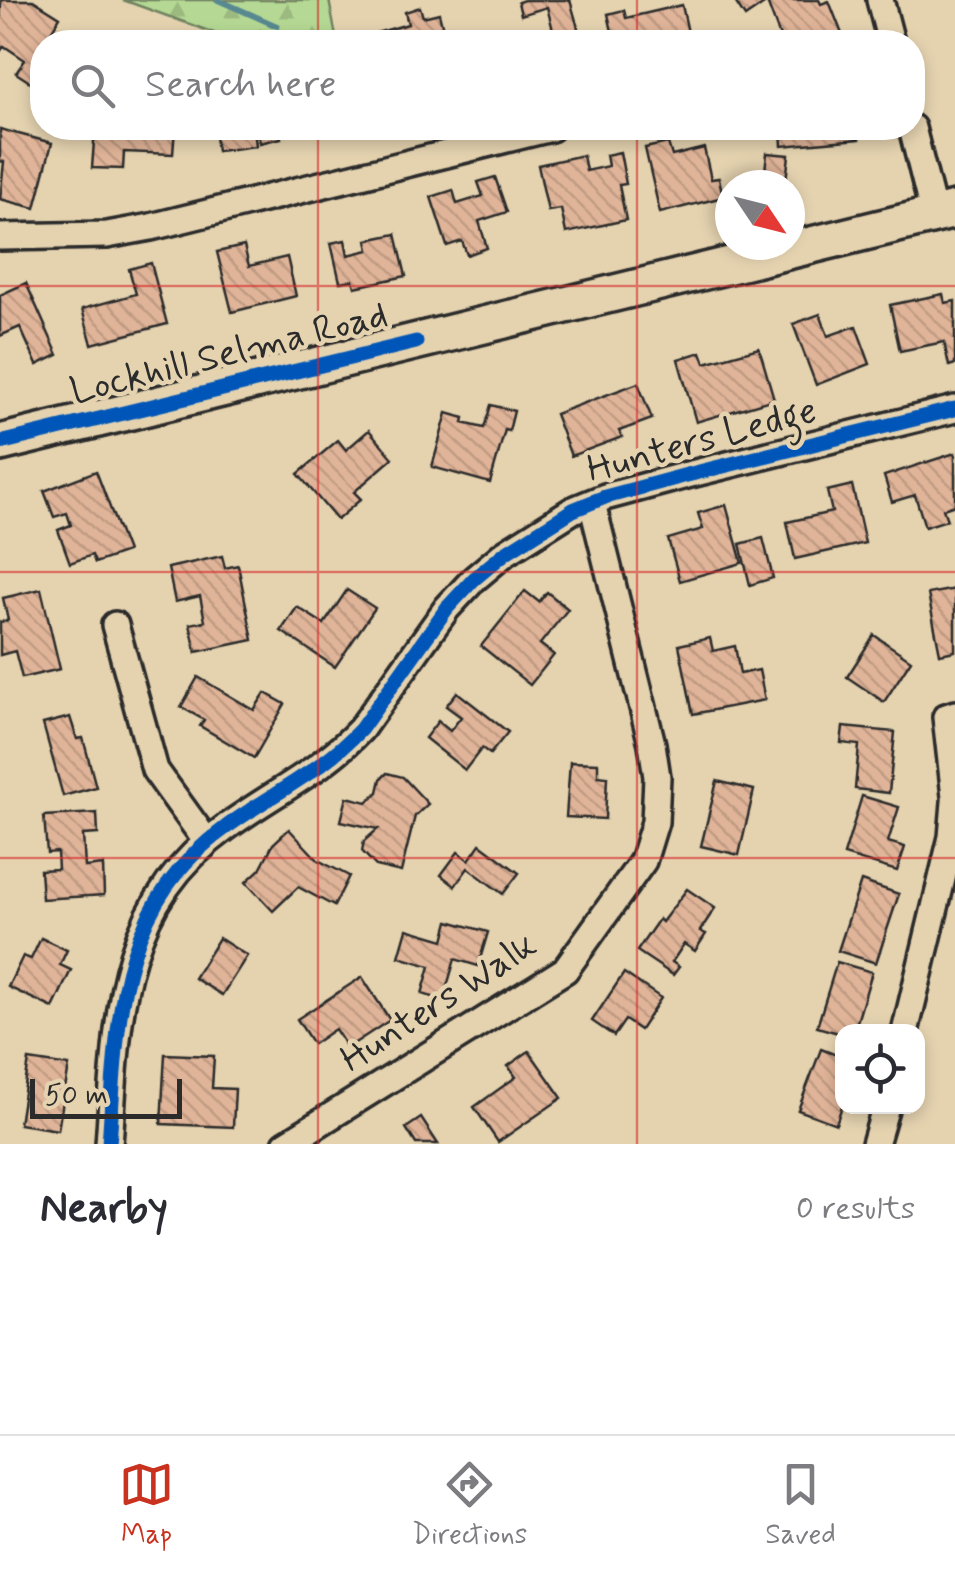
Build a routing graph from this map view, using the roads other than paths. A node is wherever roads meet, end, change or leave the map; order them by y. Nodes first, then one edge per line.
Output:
1 (880, 0) edge
2 (888, 30) edge
3 (502, 140) edge
4 (917, 140) edge
5 (944, 212) edge
6 (0, 236) edge
7 (955, 409) edge
8 (0, 443) edge
9 (592, 502) junction
10 (116, 626) dead end
11 (950, 716) edge
12 (955, 799) edge
13 (207, 842) junction
14 (906, 1024) edge
15 (884, 1114) edge
16 (109, 1144) edge
17 (286, 1144) edge
18 (875, 1144) edge

1 - 2 street
3 - 6 street
4 - 5 street
5 - 8 main road, Lockhill Selma Road
7 - 9 street, Hunters Ledge
9 - 13 street, Hunters Ledge
9 - 17 street, Hunters Walk
10 - 13 street
11 - 12 street
12 - 14 street
13 - 16 street, Hunters Ledge
15 - 18 street

